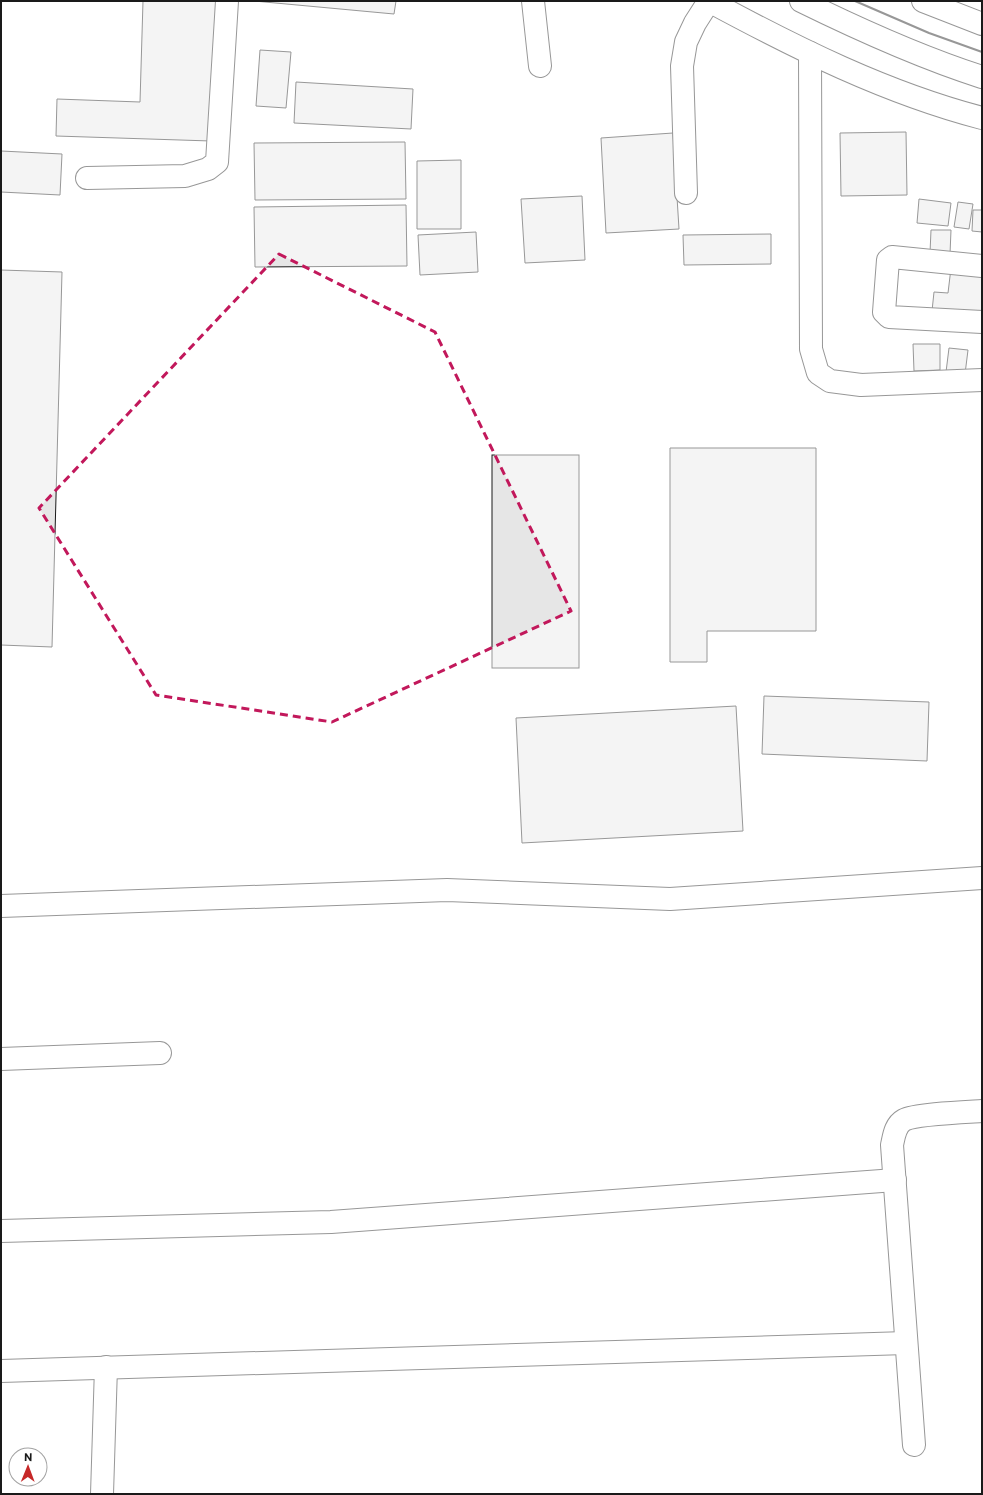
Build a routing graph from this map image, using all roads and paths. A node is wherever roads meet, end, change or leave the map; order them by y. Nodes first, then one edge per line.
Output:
1 (227, 1) edge
2 (533, 1) edge
3 (709, 1) edge
4 (801, 1) edge
5 (923, 1) edge
6 (982, 24) edge
7 (810, 53) junction
8 (540, 66) dead end
9 (982, 77) edge
10 (982, 118) edge
11 (87, 178) dead end
12 (686, 193) dead end
13 (982, 266) edge
14 (982, 322) edge
15 (982, 380) edge
16 (982, 878) edge
17 (1, 906) edge
18 (160, 1053) dead end
19 (1, 1058) edge
20 (982, 1111) edge
21 (895, 1180) junction
22 (1, 1232) edge
23 (906, 1343) junction
24 (106, 1368) junction
25 (1, 1371) edge
26 (914, 1445) dead end
27 (102, 1494) edge

1 - 11 main road
2 - 8 main road
3 - 7 main road
3 - 12 main road
4 - 9 main road
5 - 6 main road
7 - 10 main road
7 - 15 main road
13 - 14 main road
16 - 17 main road
18 - 19 main road
20 - 21 main road
21 - 22 main road
21 - 23 main road
23 - 24 main road
23 - 26 main road
24 - 25 main road
24 - 27 main road

